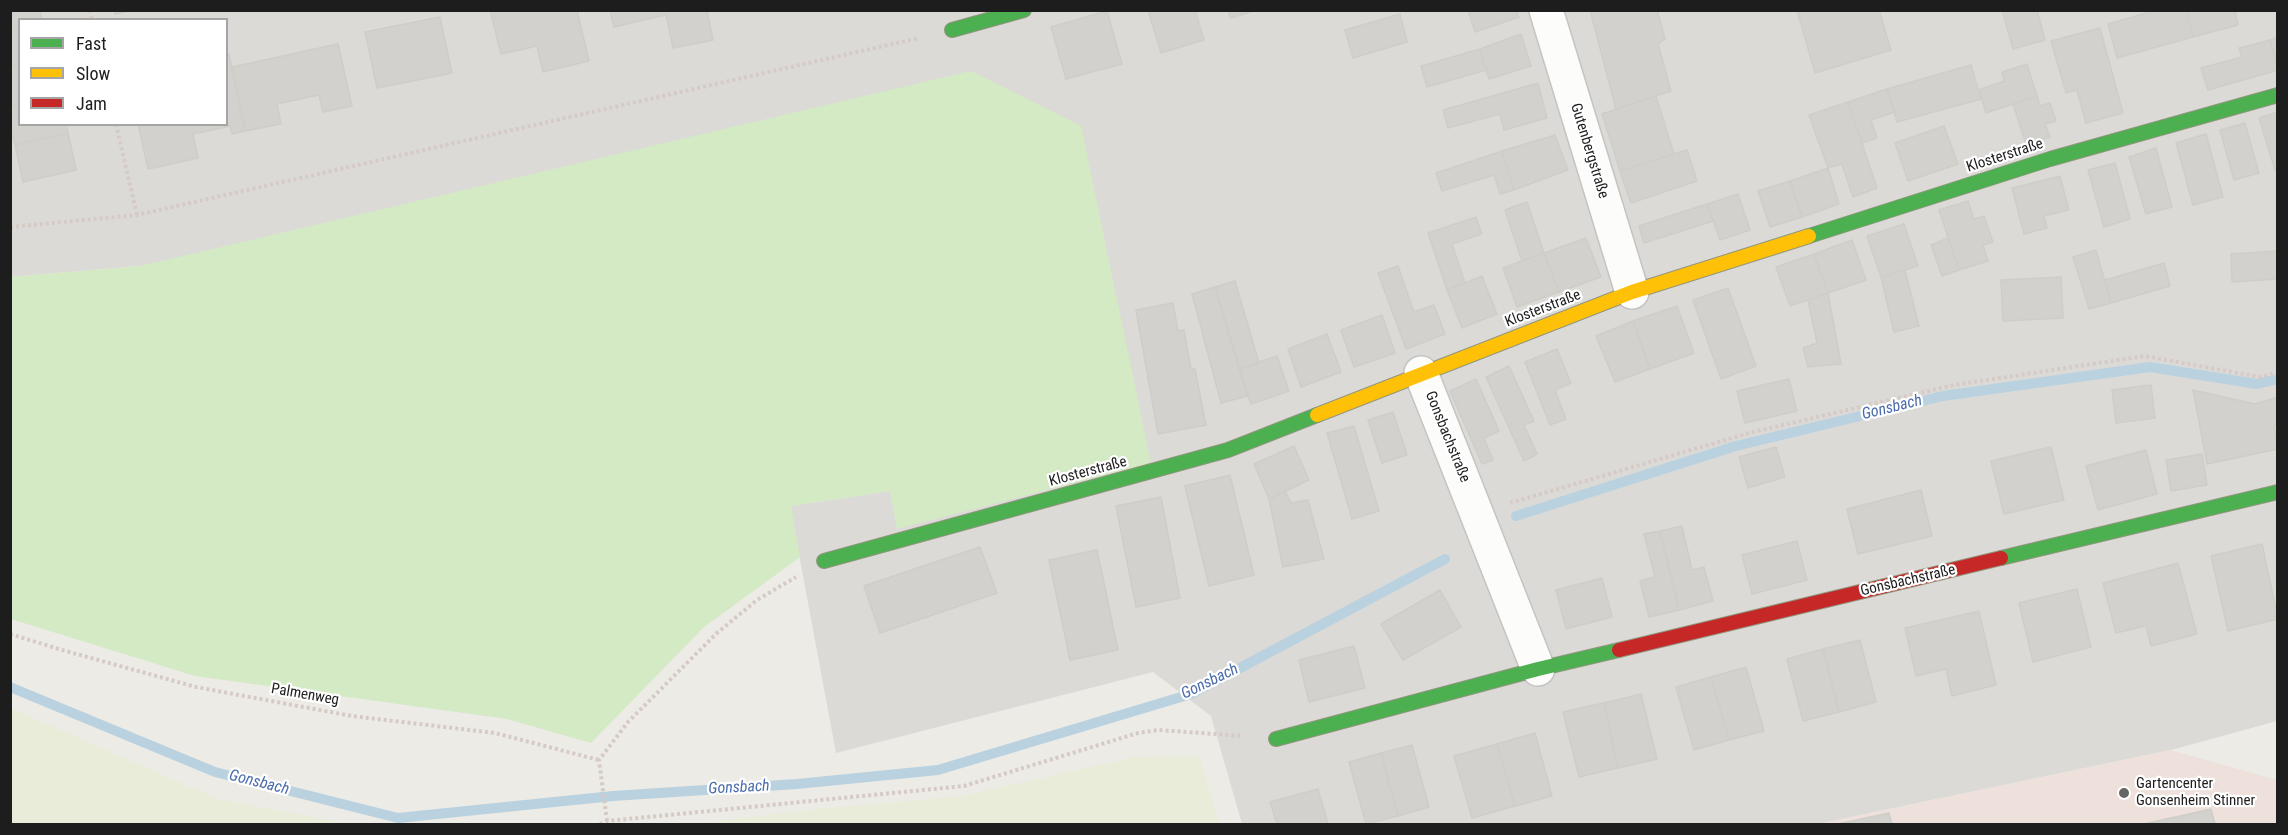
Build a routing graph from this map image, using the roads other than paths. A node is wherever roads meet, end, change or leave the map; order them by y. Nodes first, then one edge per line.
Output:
1 (1024, 10) edge
2 (1546, 10) edge
3 (952, 30) road end
4 (2277, 95) edge
5 (1632, 292) junction
6 (1422, 373) junction
7 (2277, 492) edge
8 (824, 561) road end
9 (1538, 669) junction
10 (1276, 739) road end

1 - 3 street
2 - 5 street, Gutenbergstraße
4 - 5 street, Klosterstraße
5 - 6 street, Klosterstraße
6 - 8 street, Klosterstraße
6 - 9 street, Gonsbachstraße
7 - 9 street, Gonsbachstraße
9 - 10 street, Gonsbachstraße

